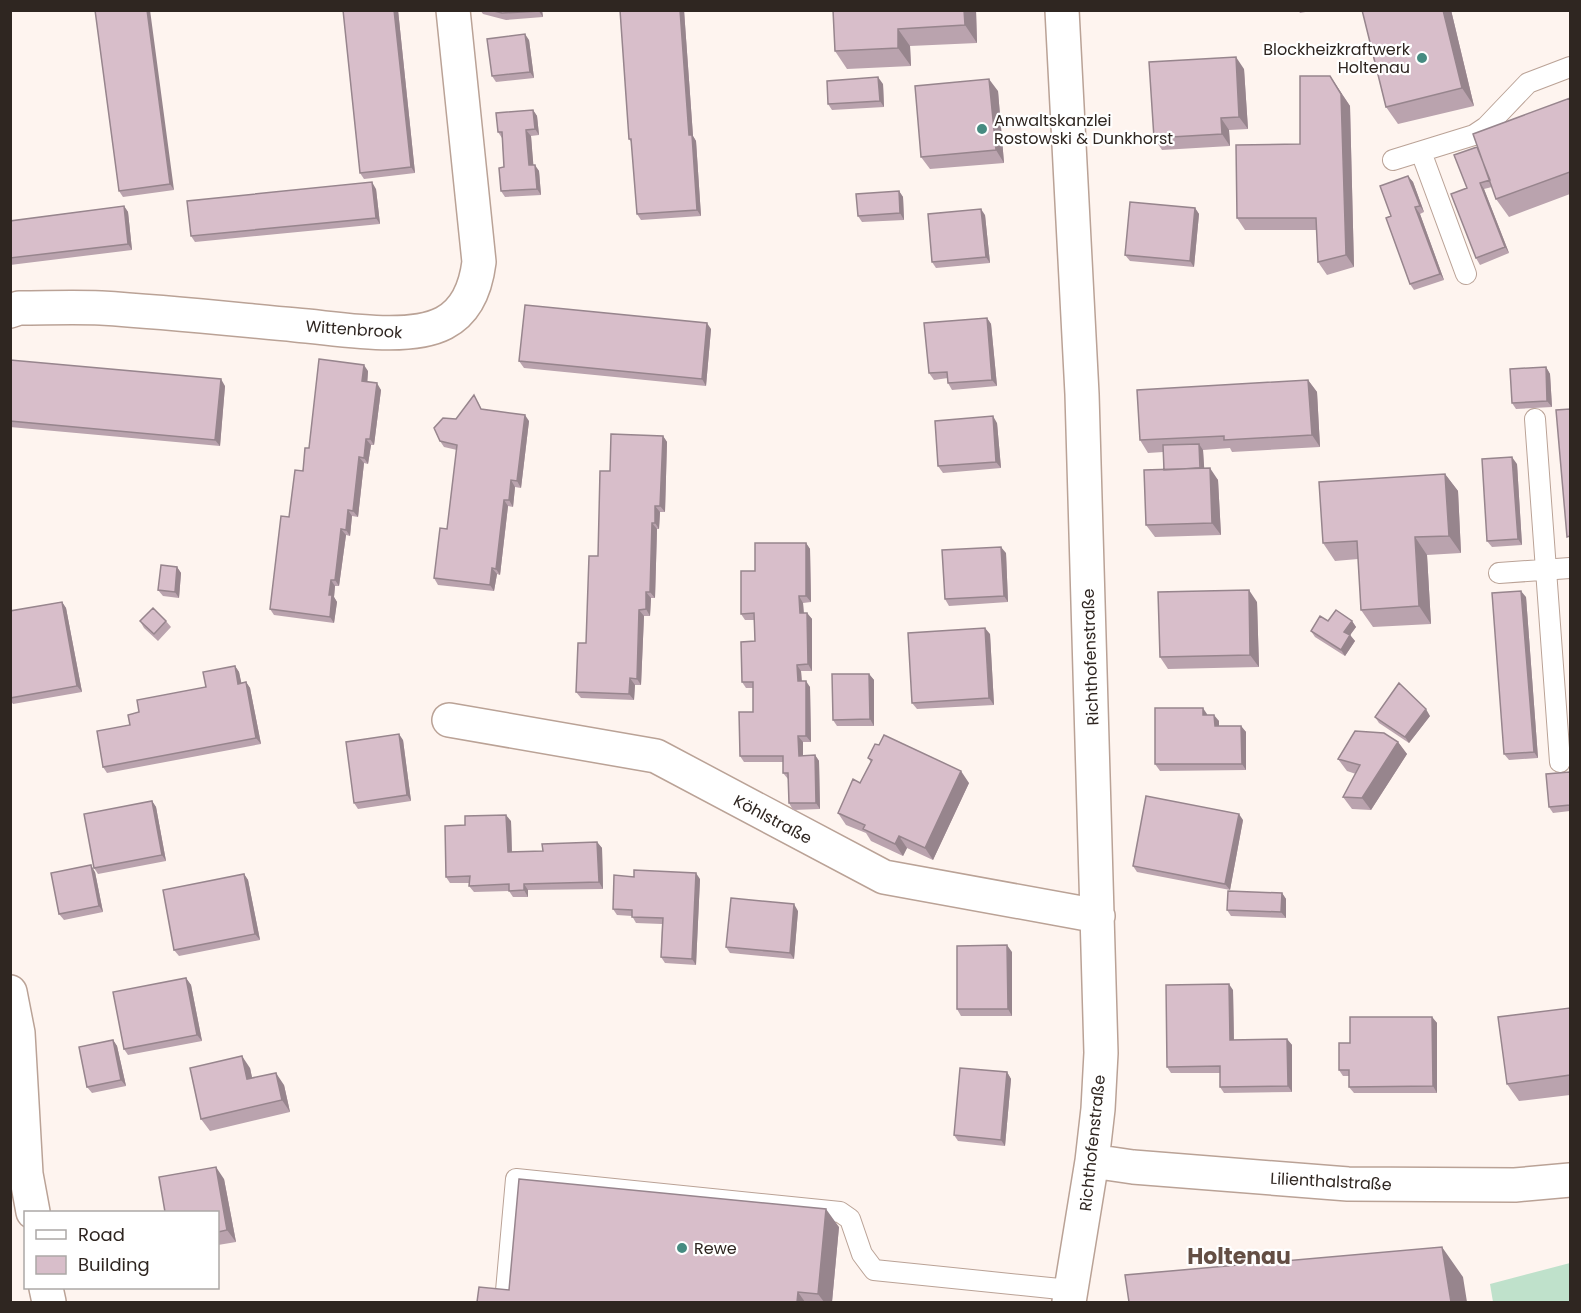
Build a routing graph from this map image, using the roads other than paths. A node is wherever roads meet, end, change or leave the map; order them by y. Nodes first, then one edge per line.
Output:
1 (453, 10) edge
2 (1062, 10) edge
3 (1570, 67) edge
4 (1420, 152) junction
5 (1392, 160) dead end
6 (1466, 274) dead end
7 (10, 310) edge
8 (1535, 419) dead end
9 (1570, 568) edge
10 (1546, 570) junction
11 (1499, 573) dead end
12 (449, 720) dead end
13 (1560, 762) dead end
14 (1098, 916) junction
15 (10, 992) edge
16 (1092, 1161) junction
17 (1570, 1180) edge
18 (33, 1211) edge
19 (1070, 1296) edge
20 (505, 1302) edge

1 - 7 street, Wittenbrook
2 - 14 street, Richthofenstraße
3 - 4 lane
4 - 5 lane
4 - 6 lane
8 - 10 lane
9 - 10 lane
10 - 11 lane
10 - 13 lane
12 - 14 street, Köhlstraße
14 - 16 street, Richthofenstraße
15 - 18 street
16 - 17 street, Lilienthalstraße
16 - 19 street, Richthofenstraße
19 - 20 lane

